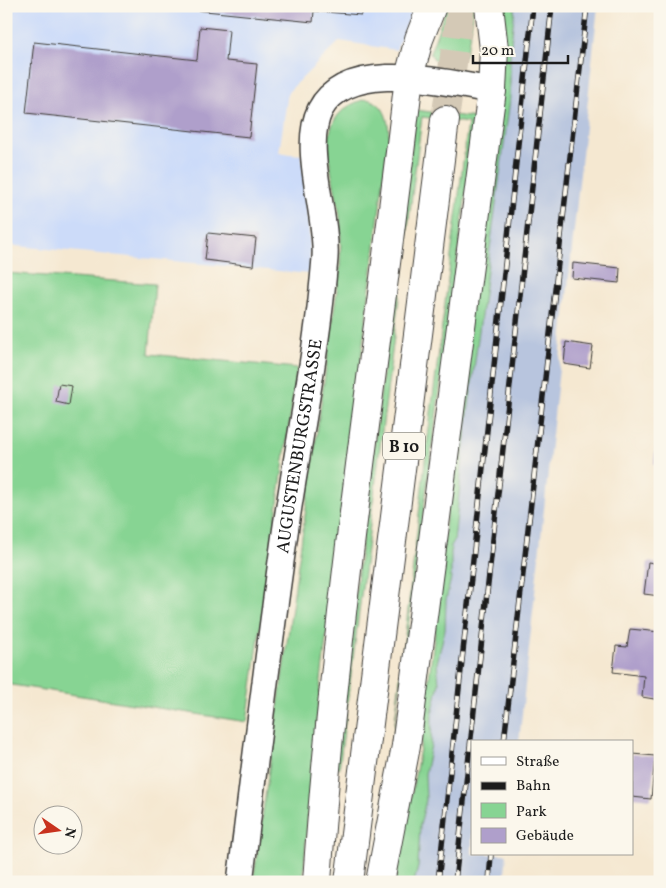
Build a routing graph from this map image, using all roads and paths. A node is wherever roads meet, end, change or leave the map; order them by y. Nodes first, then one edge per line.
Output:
1 (432, 6) edge
2 (489, 6) edge
3 (408, 77) junction
4 (492, 90) junction
5 (445, 120) tunnel mouth
6 (240, 882) edge
7 (317, 882) edge
8 (349, 882) edge
9 (380, 882) edge

1 - 3 main road
2 - 4 main road
3 - 4 street, AUGUSTENBURGSTRASSE
3 - 6 street, AUGUSTENBURGSTRASSE
3 - 7 main road
4 - 9 main road
5 - 8 main road, B 10

